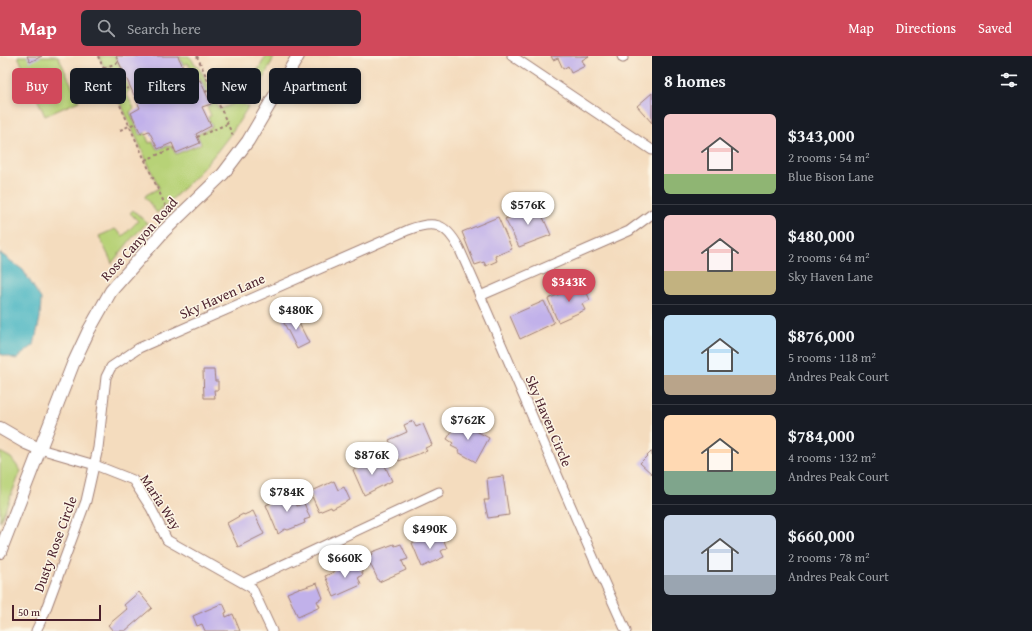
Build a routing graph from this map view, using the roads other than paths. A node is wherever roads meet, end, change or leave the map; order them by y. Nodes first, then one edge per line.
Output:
1 (298, 56) edge
2 (512, 56) edge
3 (652, 150) edge
4 (652, 214) edge
5 (441, 226) joint
6 (480, 296) junction
7 (0, 428) edge
8 (40, 449) junction
9 (95, 465) junction
10 (439, 492) dead end
11 (0, 552) edge
12 (244, 583) junction
13 (36, 631) edge
14 (272, 631) edge
15 (626, 631) edge

1 - 8 street, Rose Canyon Road
2 - 3 street
4 - 6 street
5 - 6 street, Sky Haven Circle
5 - 9 street, Sky Haven Lane
6 - 15 street, Sky Haven Circle
7 - 8 street
8 - 9 street, Maria Way
8 - 11 street, Rose Canyon Road
9 - 12 street, Maria Way
9 - 13 street, Dusty Rose Circle
10 - 12 street
12 - 14 street, Maria Way

